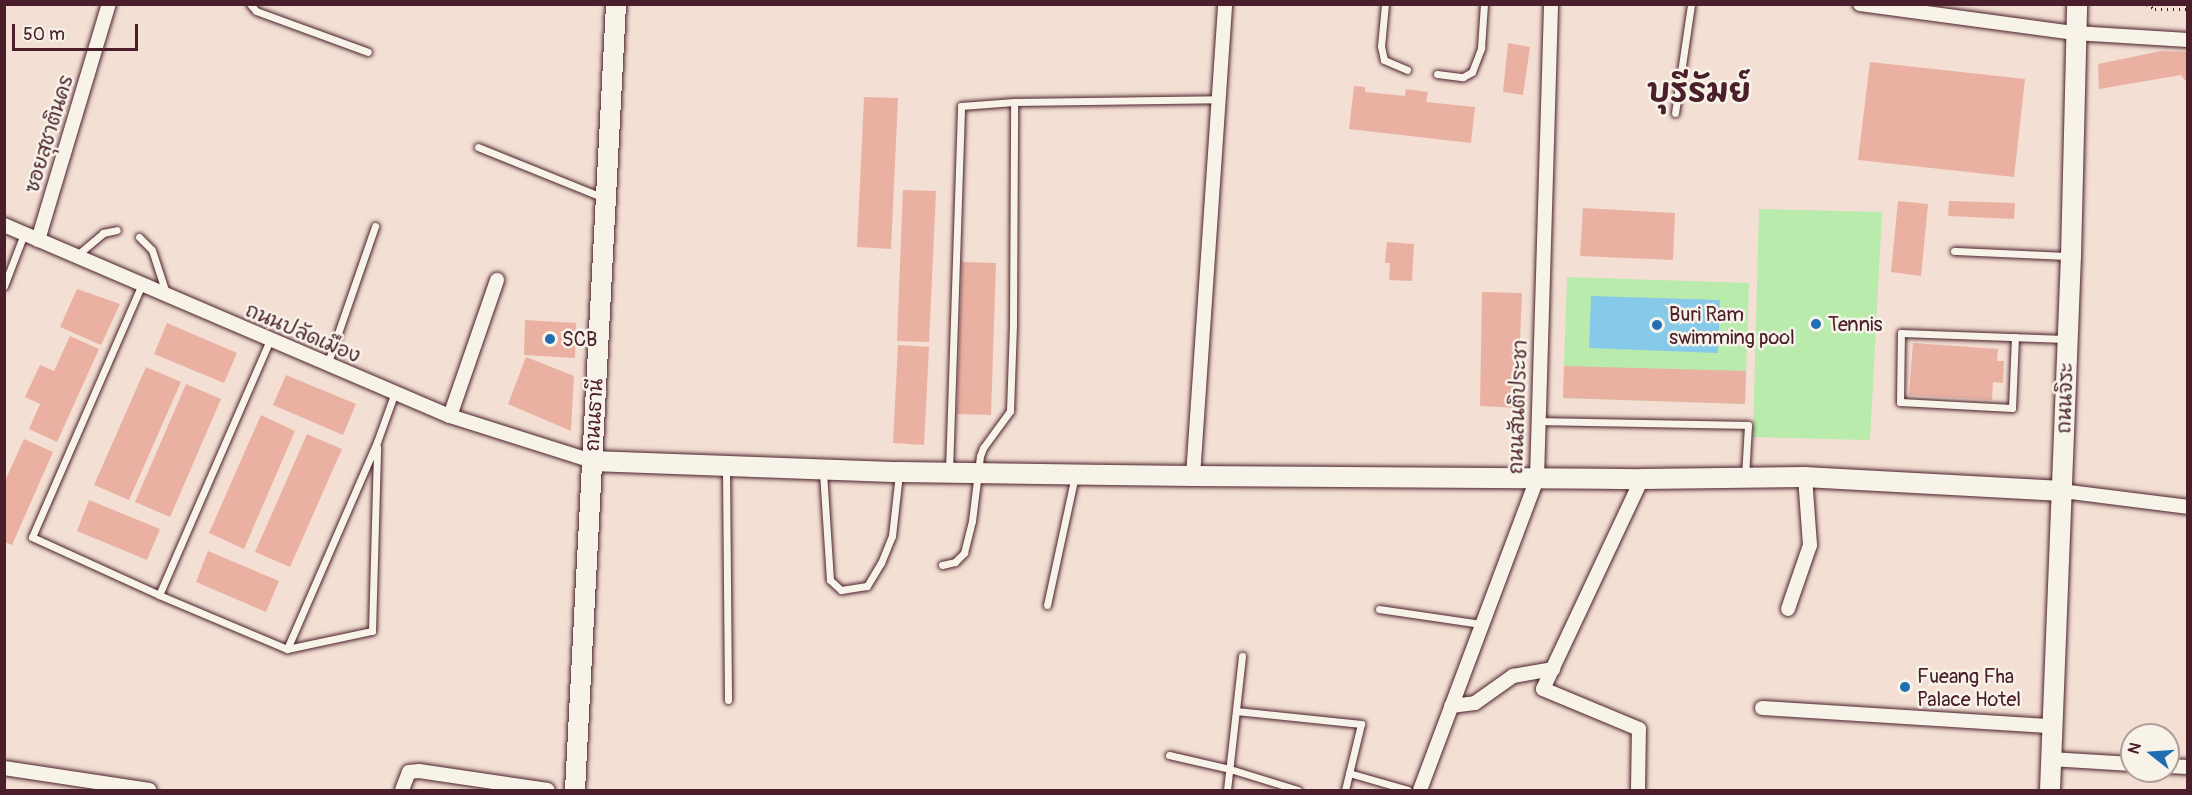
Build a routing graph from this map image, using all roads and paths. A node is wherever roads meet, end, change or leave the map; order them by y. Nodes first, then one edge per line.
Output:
1 (109, 4) edge
2 (250, 4) edge
3 (616, 4) edge
4 (1225, 4) edge
5 (1385, 4) edge
6 (1485, 4) edge
7 (1551, 4) edge
8 (1691, 4) edge
9 (1860, 4) edge
10 (2077, 4) edge
11 (2146, 4) edge
12 (2187, 9) edge
13 (2075, 33) junction
14 (2187, 40) edge
15 (368, 52) dead end
16 (1407, 70) dead end
17 (1437, 74) dead end
18 (1218, 99) junction
19 (1014, 102) junction
20 (1675, 113) dead end
21 (478, 147) dead end
22 (605, 199) junction
23 (4, 225) edge
24 (375, 226) dead end
25 (117, 230) dead end
26 (31, 237) junction
27 (138, 237) dead end
28 (1954, 251) dead end
29 (76, 256) junction
30 (2071, 256) junction
31 (497, 280) dead end
32 (142, 284) junction
33 (4, 286) edge
34 (168, 296) junction
35 (2015, 337) junction
36 (2068, 339) junction
37 (270, 340) junction
38 (327, 365) junction
39 (395, 392) junction
40 (450, 416) junction
41 (1538, 420) junction
42 (377, 442) junction
43 (592, 461) junction
44 (726, 467) junction
45 (823, 470) junction
46 (949, 471) junction
47 (978, 471) junction
48 (899, 472) junction
49 (1075, 472) junction
50 (1193, 476) junction
51 (1805, 477) junction
52 (1537, 478) junction
53 (1745, 478) junction
54 (1642, 479) junction
55 (2062, 491) junction
56 (2187, 507) edge
57 (942, 565) dead end
58 (159, 594) junction
59 (1047, 605) dead end
60 (1379, 609) dead end
61 (1788, 609) dead end
62 (1481, 624) junction
63 (287, 649) junction
64 (1242, 656) dead end
65 (1552, 669) junction
66 (728, 699) dead end
67 (1451, 706) junction
68 (1761, 708) dead end
69 (1236, 711) junction
70 (2052, 726) junction
71 (1169, 755) dead end
72 (2050, 759) junction
73 (2120, 763) edge
74 (4, 768) edge
75 (1230, 769) junction
76 (1349, 773) junction
77 (149, 790) edge
78 (402, 790) edge
79 (548, 790) edge
80 (575, 790) edge
81 (1227, 790) edge
82 (1298, 790) edge
83 (1345, 790) edge
84 (1408, 790) edge
85 (1420, 790) edge
86 (1638, 790) edge
87 (2050, 790) edge

1 - 26 street, ซอยสุชาตินคร
2 - 15 lane
3 - 22 street, ถนนธานี
4 - 18 street
5 - 16 lane
6 - 17 lane
7 - 41 street, ถนนสันติประชา
8 - 20 lane
9 - 13 street
10 - 13 street, ถนนจิระ
11 - 12 path
13 - 14 street
13 - 30 street, ถนนจิระ
18 - 19 lane
18 - 50 street
19 - 46 lane
19 - 47 lane
21 - 22 lane
22 - 43 street, ถนนธานี
23 - 26 street, ถนนปลัดเมือง
24 - 38 lane
25 - 29 lane
26 - 29 street, ถนนปลัดเมือง
26 - 33 lane
27 - 34 lane
28 - 30 lane
29 - 32 street, ถนนปลัดเมือง
30 - 36 street, ถนนจิระ
31 - 40 street
32 - 34 street, ถนนปลัดเมือง
32 - 58 lane
34 - 37 street, ถนนปลัดเมือง
35 - 35 lane
35 - 36 lane
36 - 55 street, ถนนจิระ
37 - 38 street, ถนนปลัดเมือง
37 - 58 lane
38 - 39 street, ถนนปลัดเมือง
39 - 40 street, ถนนปลัดเมือง
39 - 42 lane
40 - 43 street, ถนนปลัดเมือง
41 - 52 street, ถนนสันติประชา
41 - 53 lane
42 - 63 lane
42 - 63 lane
43 - 44 street
43 - 80 street, ถนนธานี
44 - 45 street
44 - 66 lane
45 - 48 street
45 - 48 lane
46 - 47 street
46 - 48 street
47 - 49 street
47 - 57 lane
49 - 50 street
49 - 59 lane
50 - 52 street
51 - 53 street
51 - 55 street
51 - 61 street
52 - 54 street
52 - 62 street, ถนนสันติประชา
53 - 54 street
54 - 65 street
55 - 56 street
55 - 70 street, ถนนจิระ
58 - 63 lane
60 - 62 lane
62 - 67 street, ถนนสันติประชา
64 - 69 lane
65 - 67 street
65 - 86 street
67 - 85 street, ถนนสันติประชา
68 - 70 street
69 - 75 lane
69 - 76 lane
70 - 72 street, ถนนจิระ
71 - 75 lane
72 - 73 street
72 - 87 street, ถนนจิระ
74 - 77 street
75 - 81 lane
75 - 82 lane
76 - 83 lane
76 - 84 lane
78 - 79 street

